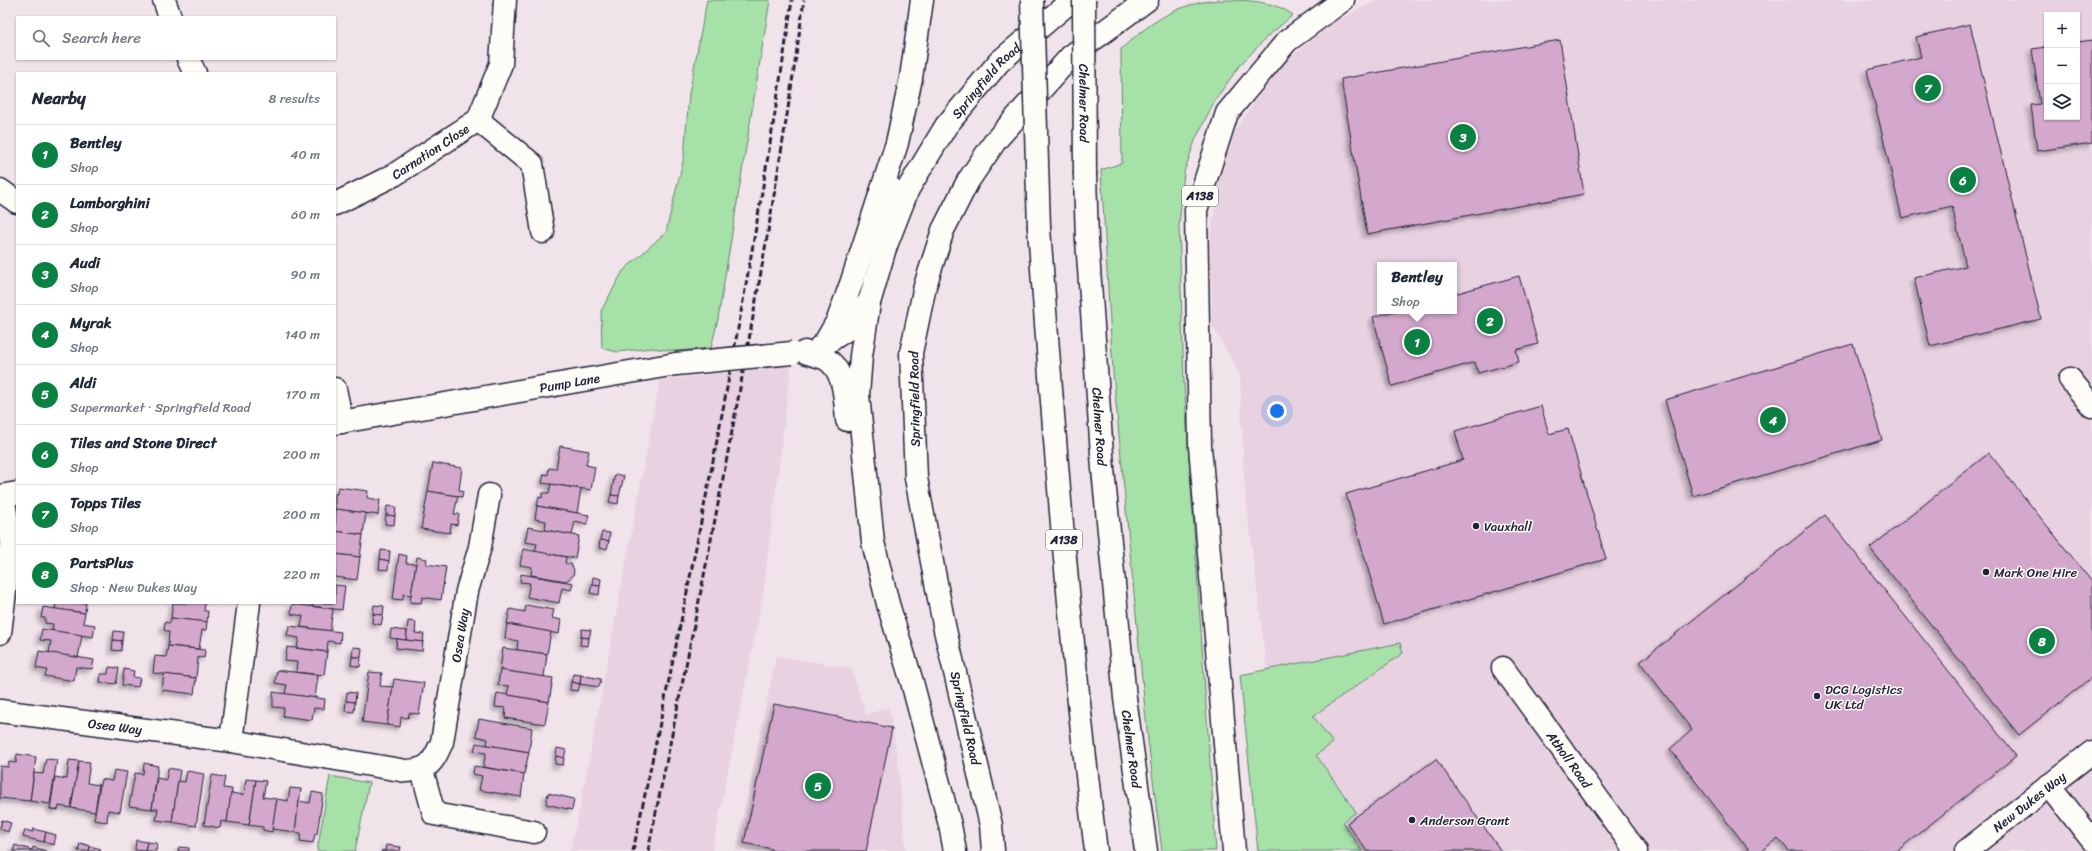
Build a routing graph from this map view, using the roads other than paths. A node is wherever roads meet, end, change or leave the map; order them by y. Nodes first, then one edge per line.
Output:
1 (164, 0) edge
2 (505, 0) edge
3 (922, 0) edge
4 (1032, 0) edge
5 (1072, 0) edge
6 (1084, 0) edge
7 (1147, 0) edge
8 (1343, 0) edge
9 (170, 16) edge
10 (188, 60) edge
11 (194, 72) edge
12 (478, 120) junction
13 (896, 142) junction
14 (0, 190) edge
15 (16, 201) edge
16 (336, 204) edge
17 (543, 232) dead end
18 (885, 248) junction
19 (868, 303) junction
20 (807, 350) junction
21 (2070, 379) dead end
22 (336, 397) edge
23 (2092, 406) edge
24 (339, 422) edge
25 (6, 495) edge
26 (489, 496) dead end
27 (872, 532) junction
28 (249, 604) edge
29 (0, 633) edge
30 (1503, 668) dead end
31 (0, 711) edge
32 (231, 741) junction
33 (2092, 752) edge
34 (422, 770) junction
35 (2049, 785) junction
36 (534, 832) dead end
37 (2092, 840) edge
38 (955, 851) edge
39 (993, 851) edge
40 (1096, 851) edge
41 (1146, 851) edge
42 (1234, 851) edge
43 (1636, 851) edge
44 (1966, 851) edge

1 - 9 main road
2 - 12 main road, Carnation Close
3 - 13 main road
4 - 40 main road, A138, bridge
5 - 18 main road, Springfield Road
6 - 41 main road, Chelmer Road, bridge
7 - 39 main road, Springfield Road
8 - 42 main road, A138
10 - 11 main road
12 - 16 main road, Carnation Close
12 - 17 main road
13 - 18 main road
13 - 20 main road
14 - 15 main road
18 - 19 main road, Springfield Road
19 - 20 main road, Pump Lane
19 - 27 main road, Springfield Road
20 - 24 main road, Pump Lane, bridge
20 - 27 main road, Pump Lane
21 - 23 main road
22 - 24 main road
25 - 29 main road
26 - 34 main road, Osea Way
27 - 38 main road, Springfield Road
28 - 32 main road
30 - 43 main road, Atholl Road
31 - 32 main road, Osea Way
32 - 34 main road, Osea Way
33 - 35 main road, New Dukes Way
34 - 36 main road
35 - 37 main road
35 - 44 main road, New Dukes Way

